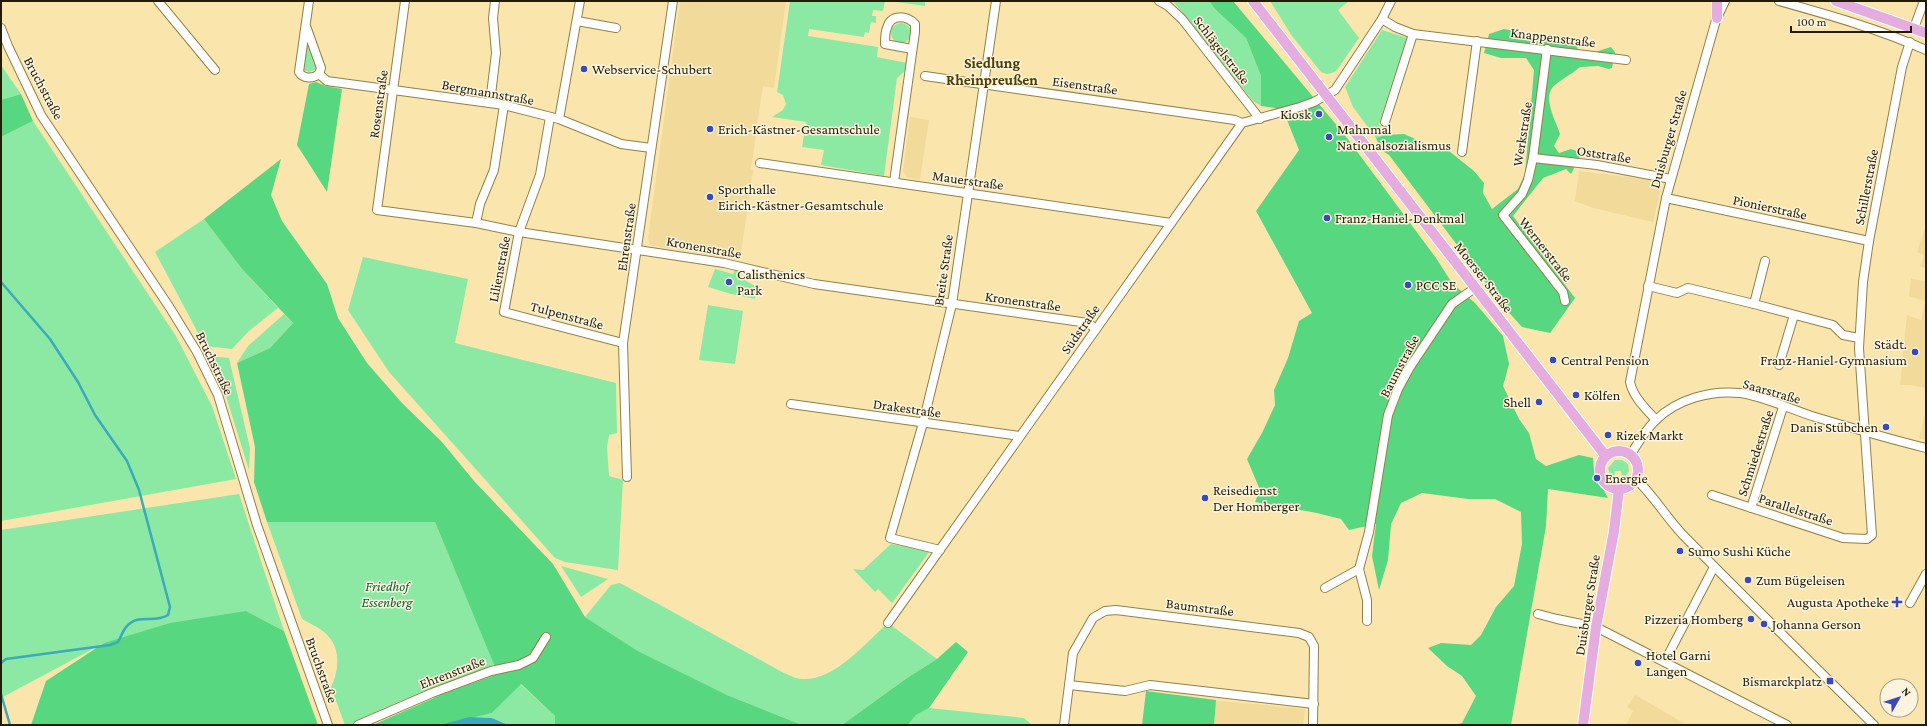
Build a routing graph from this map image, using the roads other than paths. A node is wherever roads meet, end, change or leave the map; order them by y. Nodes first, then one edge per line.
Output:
1 (158, 1) edge
2 (309, 1) edge
3 (405, 1) edge
4 (495, 1) edge
5 (580, 1) edge
6 (672, 1) edge
7 (996, 1) edge
8 (1159, 1) edge
9 (1253, 1) edge
10 (1391, 1) edge
11 (1717, 1) edge
12 (1722, 1) edge
13 (1725, 1) edge
14 (1779, 1) edge
15 (1836, 1) edge
16 (1924, 1) edge
17 (1717, 18) junction
18 (1382, 19) junction
19 (577, 21) junction
20 (306, 26) junction
21 (1, 28) edge
22 (616, 28) dead end
23 (1914, 28) junction
24 (1926, 33) edge
25 (1413, 34) junction
26 (1477, 41) junction
27 (1910, 42) junction
28 (912, 49) junction
29 (1547, 49) junction
30 (1926, 50) edge
31 (1626, 60) dead end
32 (215, 70) dead end
33 (319, 74) junction
34 (925, 76) dead end
35 (984, 84) junction
36 (392, 90) junction
37 (1326, 96) junction
38 (490, 102) junction
39 (504, 105) junction
40 (550, 117) junction
41 (559, 119) junction
42 (1260, 119) junction
43 (1385, 122) dead end
44 (1242, 123) junction
45 (650, 148) junction
46 (1462, 152) dead end
47 (1533, 158) junction
48 (760, 163) dead end
49 (1671, 179) junction
50 (894, 182) junction
51 (967, 194) junction
52 (1666, 198) junction
53 (377, 210) joint
54 (1503, 215) joint
55 (476, 223) junction
56 (1171, 223) junction
57 (519, 232) junction
58 (1869, 241) junction
59 (638, 249) junction
60 (1765, 261) dead end
61 (1648, 286) junction
62 (1475, 288) junction
63 (1565, 301) dead end
64 (952, 304) junction
65 (1754, 304) junction
66 (504, 312) joint
67 (1794, 315) junction
68 (1096, 329) junction
69 (1859, 338) junction
70 (623, 343) junction
71 (1779, 365) dead end
72 (791, 404) dead end
73 (1783, 407) junction
74 (1656, 420) junction
75 (923, 423) junction
76 (1866, 433) junction
77 (1020, 436) junction
78 (1926, 448) edge
79 (1631, 454) junction
80 (1605, 455) junction
81 (627, 477) dead end
82 (1636, 479) junction
83 (1619, 490) junction
84 (1712, 494) dead end
85 (1751, 508) junction
86 (1872, 535) joint
87 (940, 550) junction
88 (1714, 567) junction
89 (1359, 569) junction
90 (1926, 574) edge
91 (1325, 588) dead end
92 (1910, 603) dead end
93 (1538, 614) dead end
94 (1367, 621) dead end
95 (888, 623) dead end
96 (1596, 627) junction
97 (546, 637) dead end
98 (1665, 661) junction
99 (1069, 685) junction
100 (1314, 704) junction
101 (328, 725) edge
102 (358, 725) edge
103 (1064, 725) edge
104 (1312, 725) edge
105 (1583, 725) edge
106 (1787, 725) edge
107 (1874, 725) edge

1 - 32 street
2 - 20 street
3 - 36 street, Rosenstraße
4 - 38 street
5 - 19 street
6 - 45 street, Ehrenstraße
7 - 35 street, Breite Straße
8 - 42 street, Schlägelstraße
9 - 37 main road, Moerser Straße
10 - 18 street
11 - 17 main road
12 - 17 street, Duisburger Straße
13 - 17 street
14 - 27 street
15 - 23 main road
16 - 23 street
17 - 49 street, Duisburger Straße
18 - 25 street, Knappenstraße
18 - 37 street
19 - 22 street
19 - 41 street
20 - 33 street
20 - 33 street
21 - 101 street, Bruchstraße
23 - 24 main road
25 - 26 street, Knappenstraße
25 - 43 street
26 - 29 street, Knappenstraße
26 - 46 street
27 - 30 street
27 - 58 street, Schillerstraße
28 - 28 street
28 - 50 street
29 - 31 street, Knappenstraße
29 - 47 street, Werkstraße
33 - 36 street, Bergmannstraße
34 - 35 street, Eisenstraße
35 - 44 street, Eisenstraße
35 - 51 street, Breite Straße
36 - 38 street, Bergmannstraße
36 - 53 street, Rosenstraße
37 - 42 street
37 - 62 main road, Moerser Straße
38 - 39 street, Bergmannstraße
39 - 40 street, Bergmannstraße
39 - 55 street
40 - 41 street, Bergmannstraße
40 - 57 street, Lilienstraße
41 - 45 street, Bergmannstraße
42 - 44 street
44 - 56 street, Südstraße
45 - 59 street, Ehrenstraße
47 - 49 street, Oststraße
47 - 54 street, Werkstraße
48 - 50 street, Mauerstraße
49 - 52 street, Duisburger Straße
50 - 51 street, Mauerstraße
51 - 56 street, Mauerstraße
51 - 64 street, Breite Straße
52 - 58 street, Pionierstraße
52 - 61 street, Duisburger Straße
53 - 55 street, Kronenstraße
54 - 63 street, Wernerstraße
55 - 57 street, Kronenstraße
56 - 68 street, Südstraße
57 - 59 street, Kronenstraße
57 - 66 street, Lilienstraße
58 - 69 street, Schillerstraße
59 - 64 street, Kronenstraße
59 - 70 street, Ehrenstraße
60 - 65 street
61 - 65 street
61 - 74 street, Duisburger Straße
62 - 80 main road, Moerser Straße
62 - 89 street, Baumstraße
64 - 68 street, Kronenstraße
64 - 75 street, Breite Straße
65 - 67 street
66 - 70 street, Tulpenstraße
67 - 69 street
67 - 71 street
68 - 77 street, Südstraße
69 - 76 street, Schillerstraße
70 - 81 street, Ehrenstraße
72 - 75 street, Drakestraße
73 - 74 street, Saarstraße
73 - 76 street, Saarstraße
73 - 85 street, Schmiedestraße
74 - 79 street, Saarstraße
75 - 77 street, Drakestraße
75 - 87 street, Breite Straße
76 - 78 street, Saarstraße
76 - 86 street, Schillerstraße
77 - 87 street, Südstraße
79 - 80 main road
79 - 82 main road
80 - 83 main road
82 - 83 main road
82 - 88 street
83 - 96 main road, Duisburger Straße
84 - 85 street, Parallelstraße
85 - 86 street, Parallelstraße
87 - 95 street, Südstraße
88 - 98 street
88 - 107 street
89 - 91 street
89 - 94 street, Baumstraße
90 - 92 street
93 - 96 street
96 - 98 street
96 - 105 main road, Duisburger Straße
97 - 102 street, Ehrenstraße
98 - 106 street
99 - 100 street
99 - 100 street, Baumstraße
99 - 103 street, Baumstraße
100 - 104 street, Baumstraße

